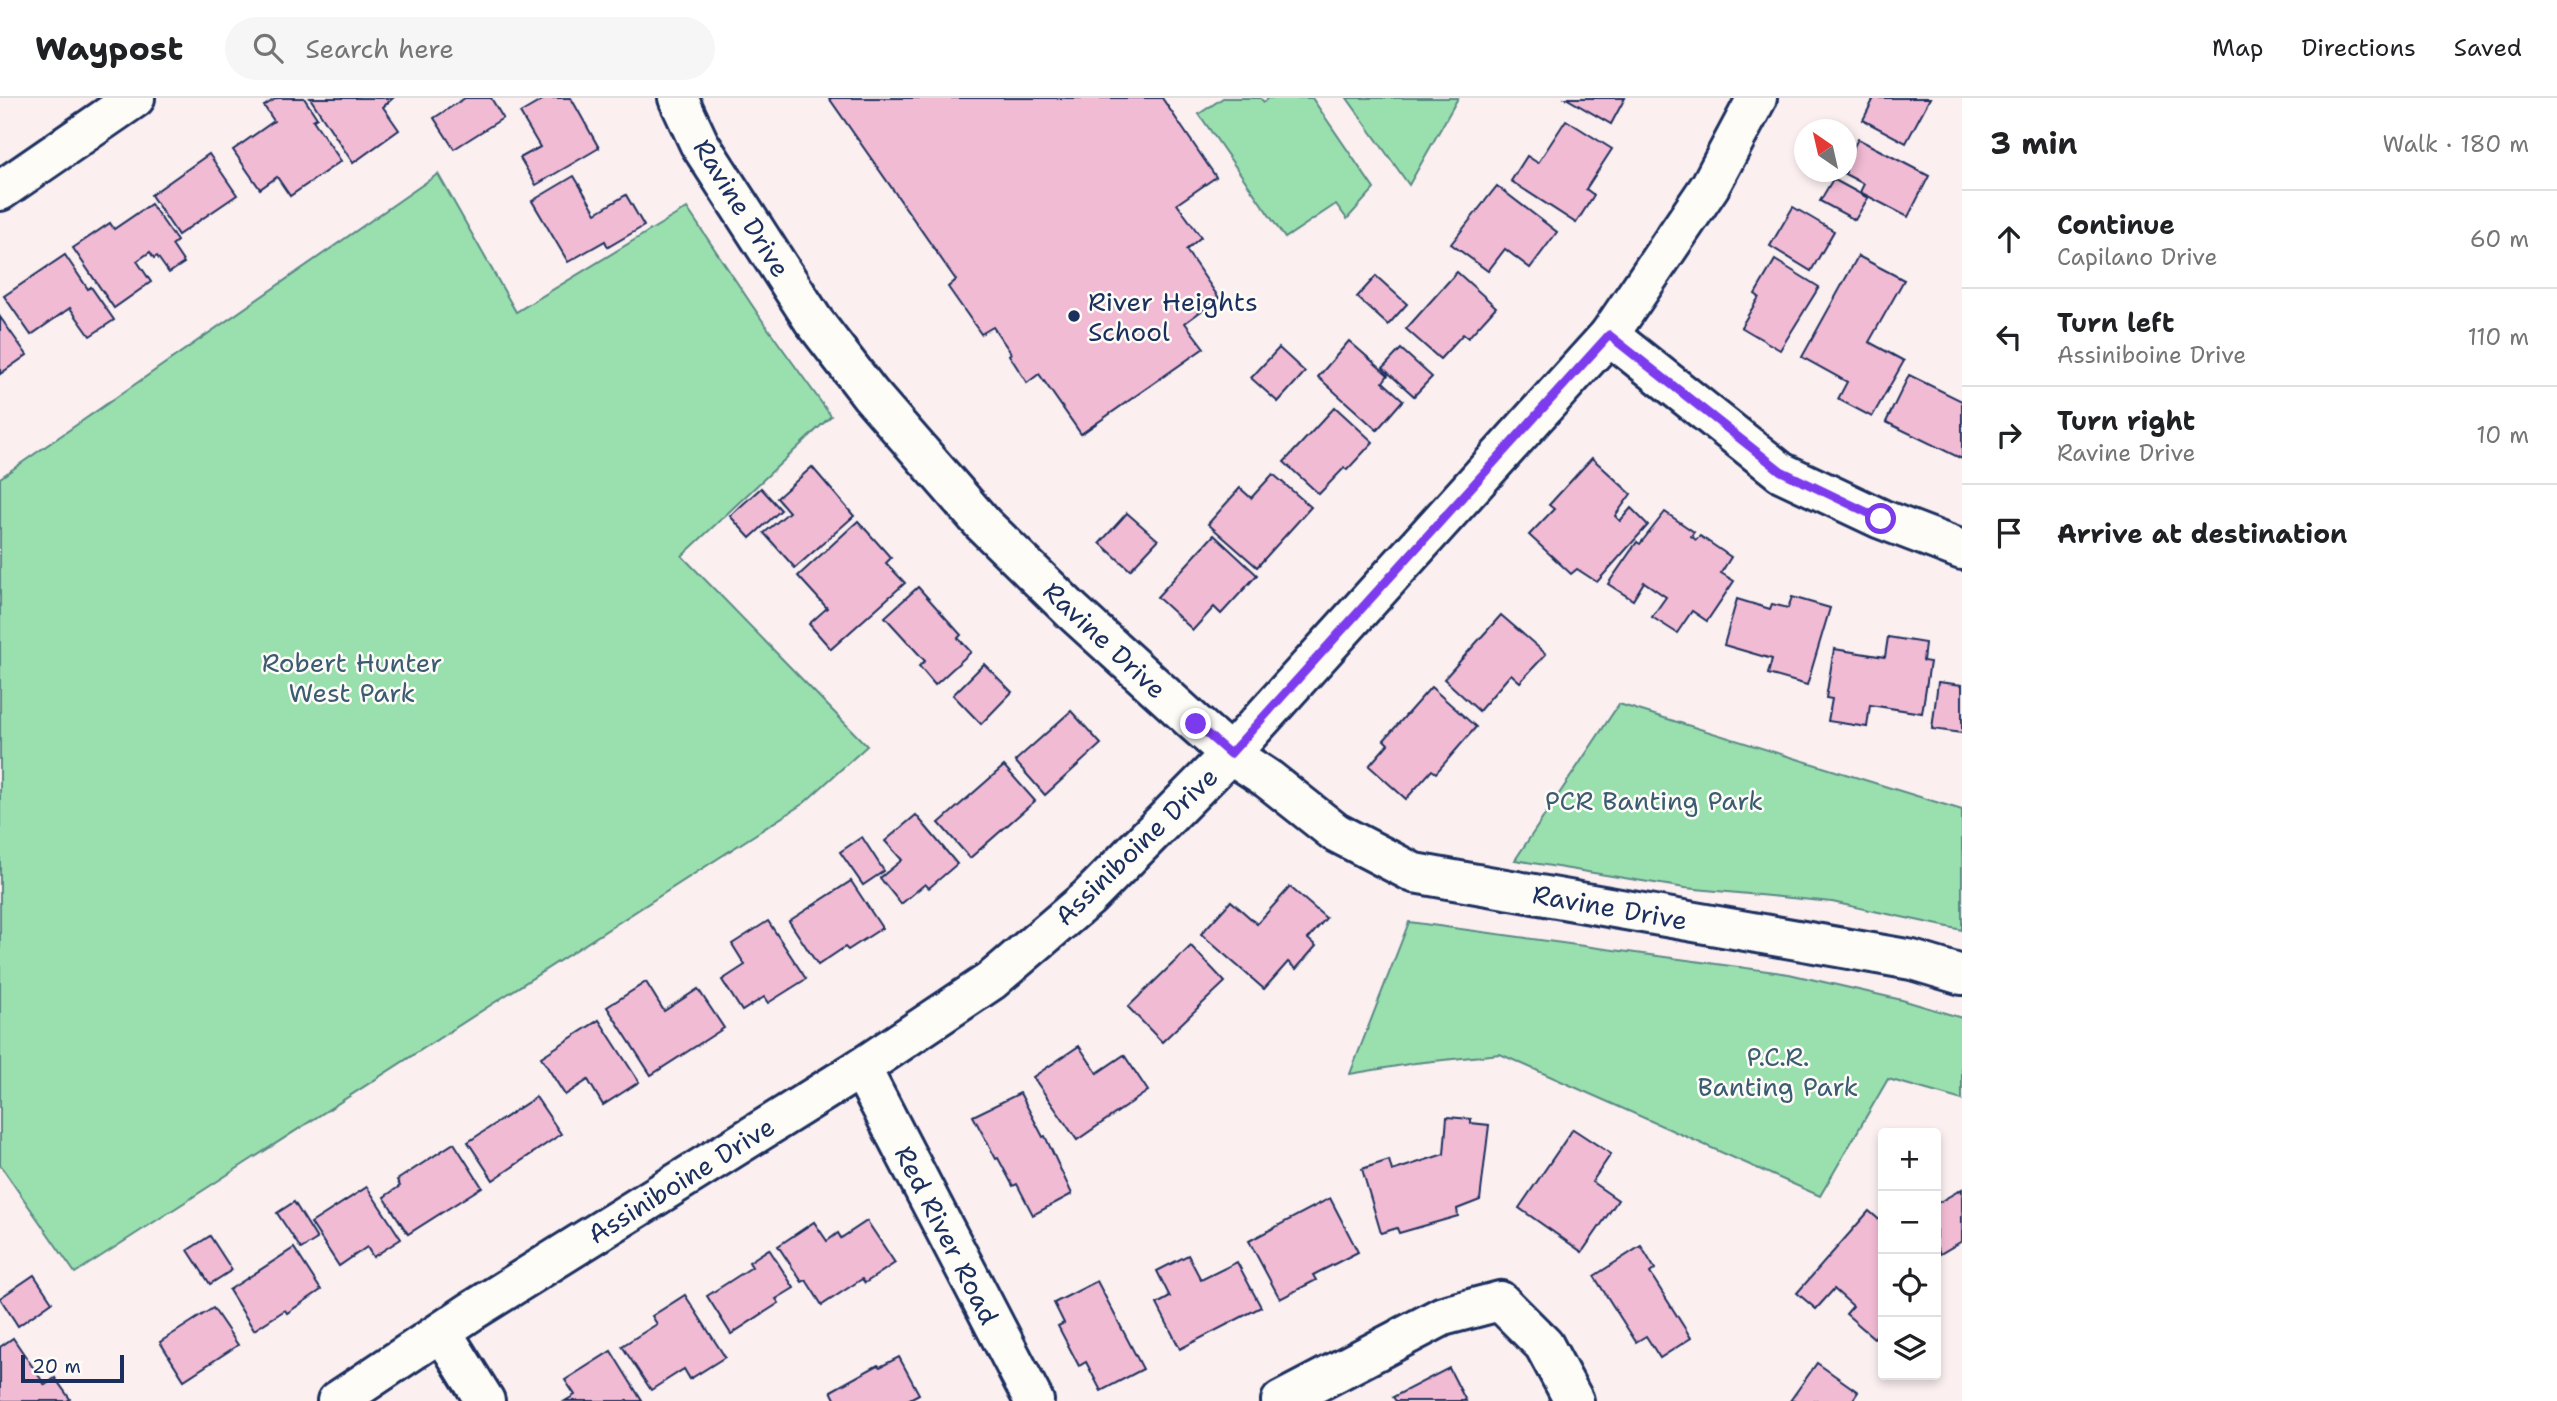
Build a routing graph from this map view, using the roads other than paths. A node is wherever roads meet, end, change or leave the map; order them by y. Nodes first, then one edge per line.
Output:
1 (135, 98) edge
2 (678, 98) edge
3 (1757, 98) edge
4 (0, 191) edge
5 (1609, 335) junction
6 (1962, 550) edge
7 (1230, 754) junction
8 (1962, 975) edge
9 (861, 1068) junction
10 (442, 1332) junction
11 (337, 1401) edge
12 (485, 1401) edge
13 (1034, 1401) edge
14 (1281, 1401) edge
15 (1574, 1401) edge

1 - 4 street
2 - 7 street, Ravine Drive
3 - 5 street, Assiniboine Drive
5 - 6 street
5 - 7 street, Assiniboine Drive
7 - 8 street, Ravine Drive
7 - 9 street, Assiniboine Drive
9 - 10 street, Assiniboine Drive
9 - 13 street, Red River Road
10 - 11 street, Assiniboine Drive
10 - 12 street
14 - 15 street

